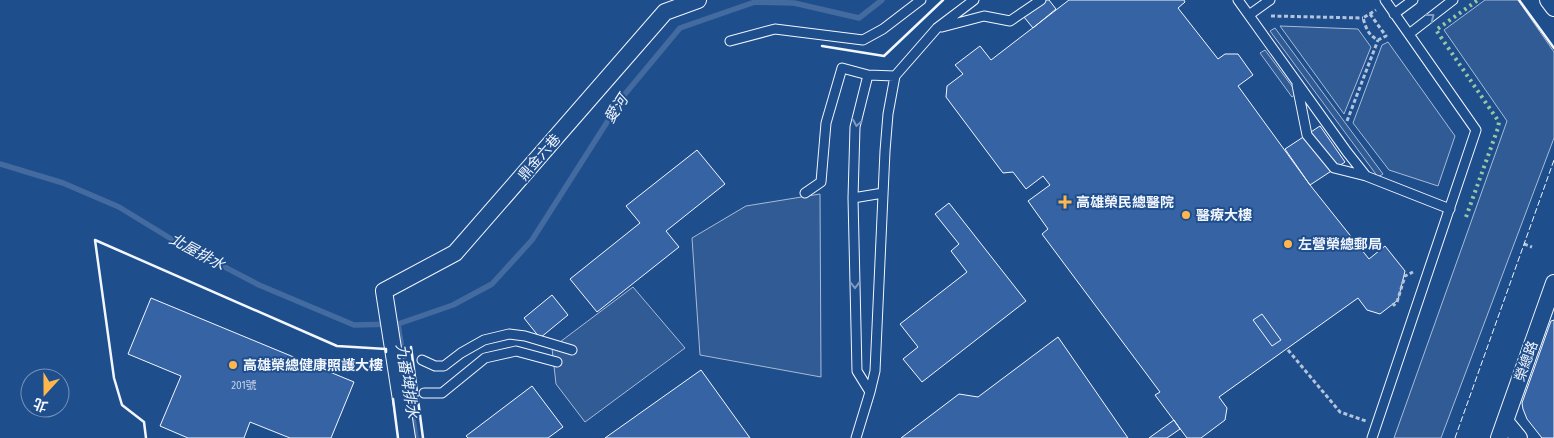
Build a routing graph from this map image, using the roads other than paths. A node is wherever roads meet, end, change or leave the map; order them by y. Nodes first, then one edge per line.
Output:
1 (698, 0) edge
2 (921, 0) edge
3 (974, 0) edge
4 (1041, 0) edge
5 (1238, 0) edge
6 (1270, 0) edge
7 (1385, 0) edge
8 (1413, 0) edge
9 (1453, 0) edge
10 (1548, 0) edge
11 (1554, 8) edge
12 (1394, 14) junction
13 (1249, 15) junction
14 (936, 28) junction
15 (1409, 34) junction
16 (730, 41) dead end
17 (868, 76) junction
18 (895, 76) junction
19 (1297, 82) junction
20 (1366, 176) junction
21 (883, 192) junction
22 (805, 194) dead end
23 (853, 198) junction
24 (1450, 208) junction
25 (1554, 283) edge
26 (572, 350) dead end
27 (422, 360) dead end
28 (558, 362) dead end
29 (870, 392) junction
30 (424, 393) dead end
31 (1505, 421) junction
32 (407, 438) edge
33 (856, 438) edge
34 (1372, 438) edge
35 (1499, 438) edge
36 (1519, 438) edge

1 - 32 street, 鼎金六巷
2 - 16 lane
3 - 14 lane
4 - 14 lane
5 - 13 lane
6 - 13 lane
7 - 12 lane
8 - 12 lane
15 -> 9 lane
10 - 11 street
12 - 15 lane
13 - 19 lane
14 - 18 lane
15 - 24 lane
17 - 18 lane
17 - 22 lane
17 -> 23 lane
18 - 21 lane
19 - 20 lane
19 - 20 lane
20 - 24 lane
21 - 23 lane
21 - 29 lane
23 -> 29 lane
24 - 34 lane
25 - 31 street, 榮總路
26 - 27 lane
28 - 30 lane
29 - 33 lane
31 - 35 street, 榮總路
31 - 36 street

